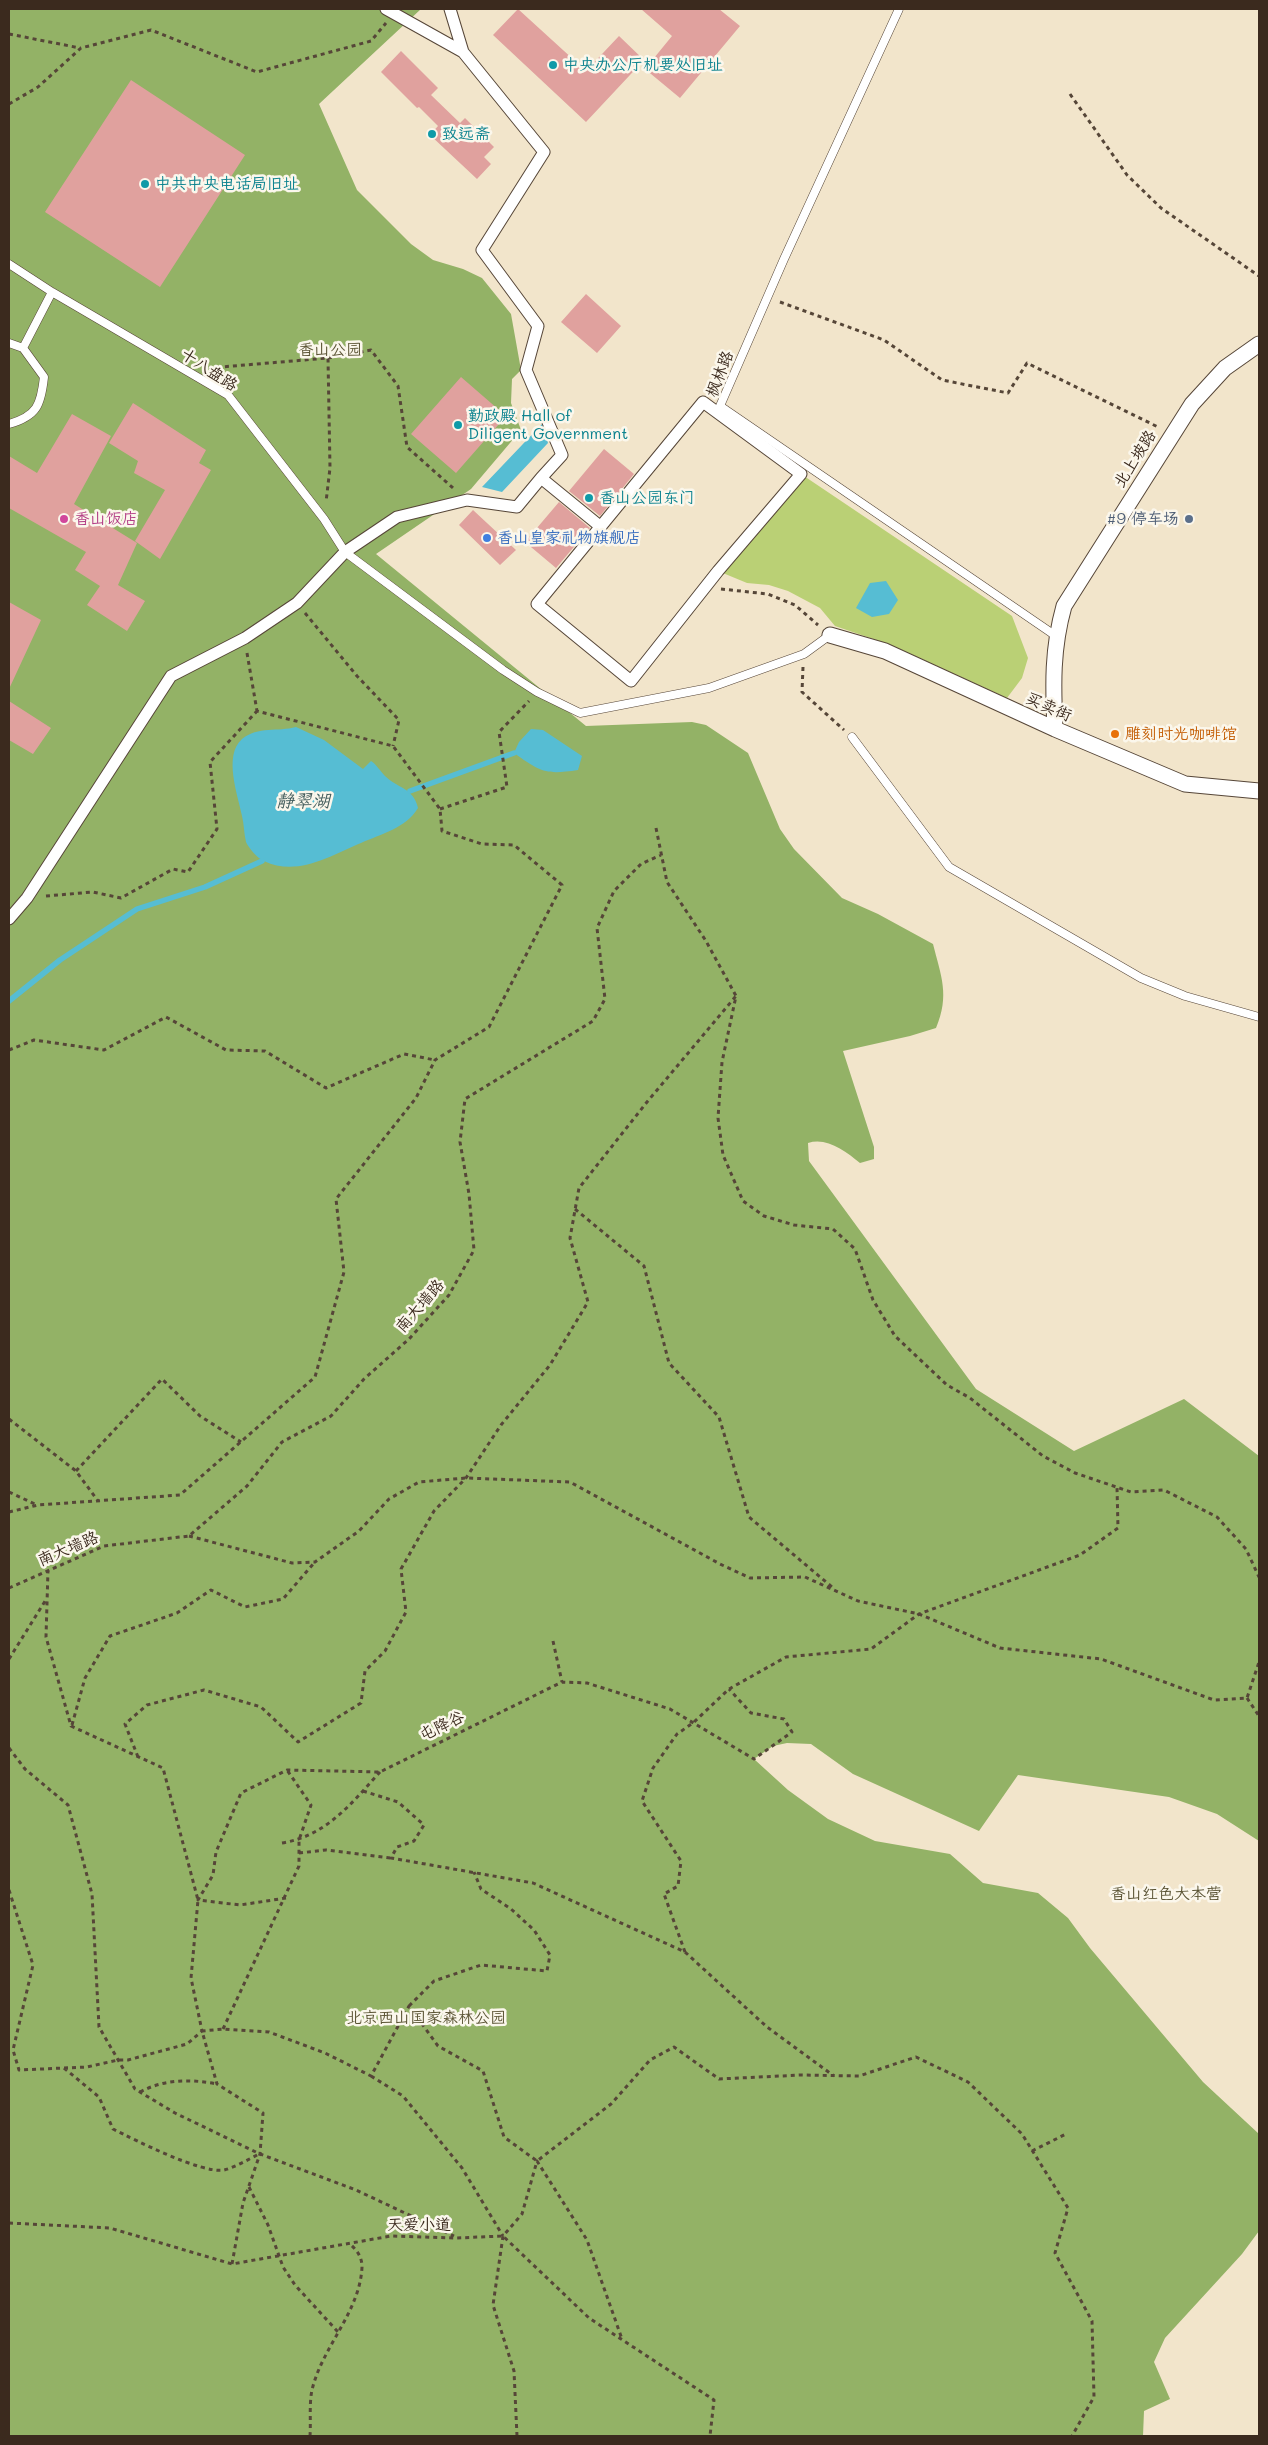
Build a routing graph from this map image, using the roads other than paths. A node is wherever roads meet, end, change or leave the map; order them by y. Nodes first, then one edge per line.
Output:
1 (450, 9) edge
2 (899, 9) edge
3 (390, 11) edge
4 (463, 52) junction
5 (9, 264) edge
6 (52, 292) junction
7 (9, 343) edge
8 (1259, 344) edge
9 (23, 348) junction
10 (9, 424) edge
11 (541, 478) junction
12 (600, 526) junction
13 (344, 552) junction
14 (830, 635) joint
15 (1056, 636) junction
16 (1055, 729) junction
17 (852, 737) road end
18 (1259, 791) edge
19 (9, 919) edge
20 (1259, 1017) edge

1 - 4 street
2 - 15 lane, 枫林路
3 - 4 street
4 - 11 street
5 - 6 lane, 十八盘路
6 - 9 lane
6 - 13 lane, 十八盘路
7 - 9 lane
8 - 15 street, 北上坡路
9 - 10 lane
11 - 12 street
11 - 13 street
12 - 12 street
13 - 14 lane
13 - 19 street
14 - 16 street, 买卖街
15 - 16 street, 北上坡路
16 - 18 street, 买卖街
17 - 20 lane

